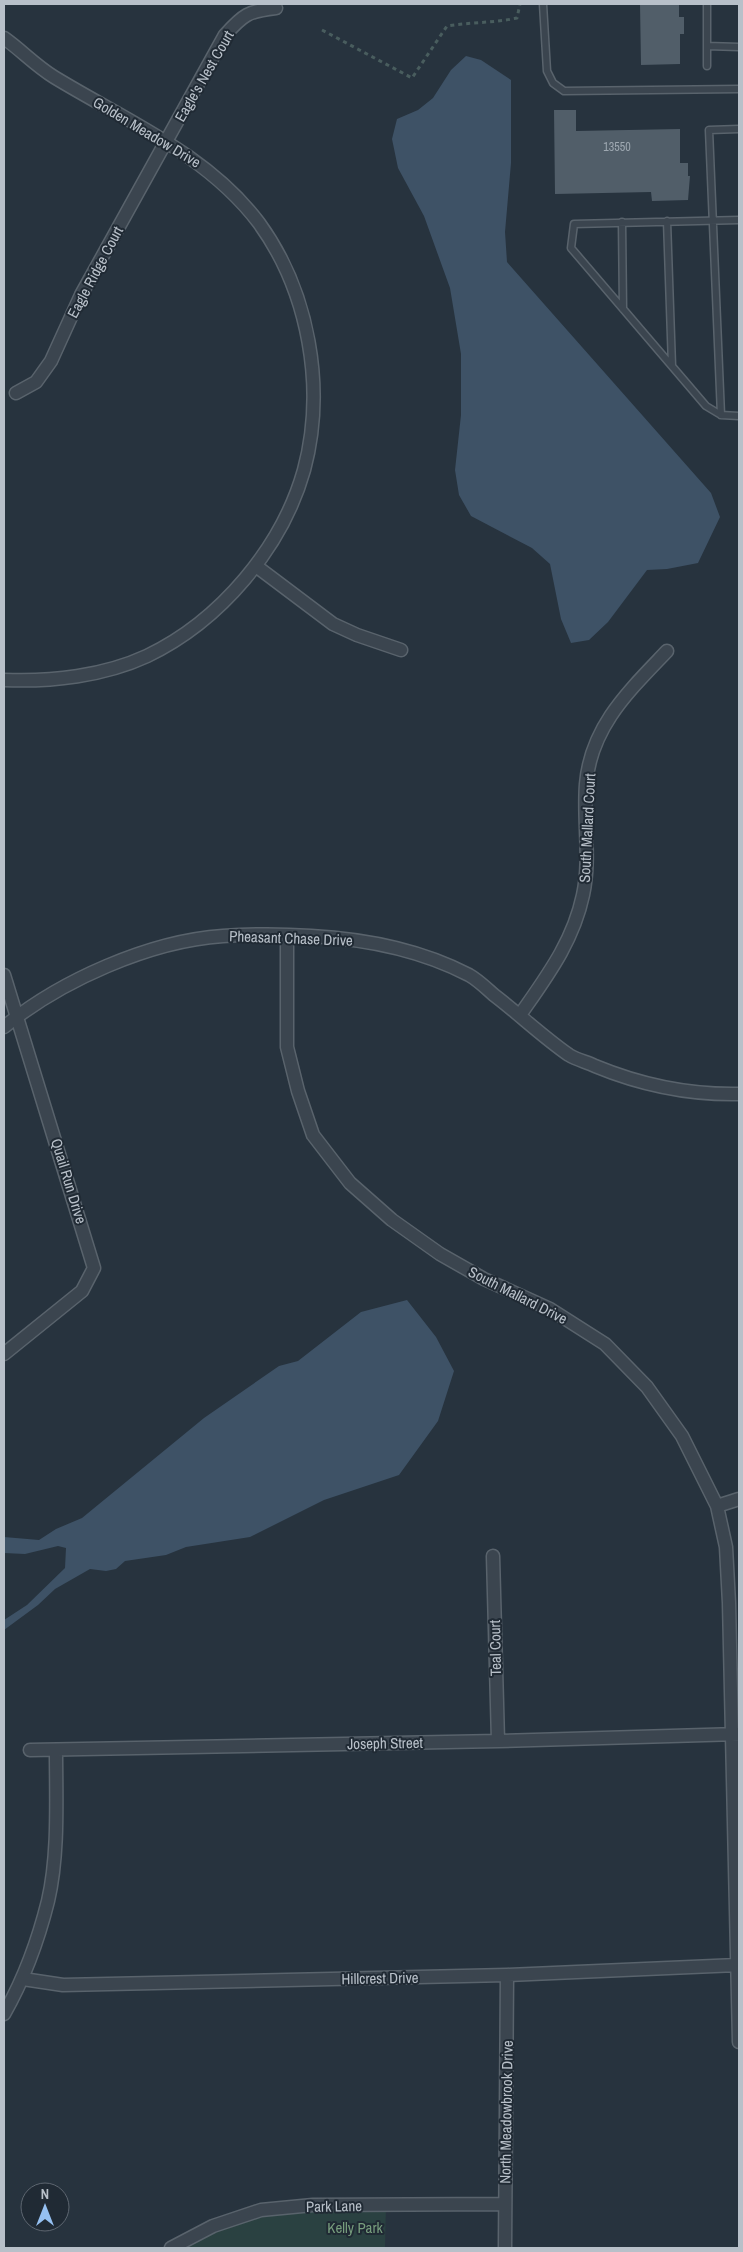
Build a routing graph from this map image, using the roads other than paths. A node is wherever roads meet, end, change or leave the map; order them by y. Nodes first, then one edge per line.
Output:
1 (543, 4) edge
2 (706, 4) edge
3 (276, 8) dead end
4 (4, 38) edge
5 (707, 46) junction
6 (739, 47) edge
7 (707, 66) dead end
8 (739, 89) edge
9 (739, 129) edge
10 (166, 142) junction
11 (713, 220) junction
12 (739, 220) edge
13 (667, 221) junction
14 (622, 222) junction
15 (623, 309) junction
16 (672, 366) junction
17 (16, 393) dead end
18 (721, 415) junction
19 (739, 416) edge
20 (256, 566) junction
21 (401, 650) dead end
22 (667, 652) dead end
23 (4, 680) edge
24 (287, 935) junction
25 (4, 975) edge
26 (520, 1015) junction
27 (18, 1016) junction
28 (4, 1027) edge
29 (739, 1094) edge
30 (4, 1354) edge
31 (739, 1499) edge
32 (717, 1506) junction
33 (493, 1556) dead end
34 (735, 1734) edge
35 (498, 1741) junction
36 (30, 1750) dead end
37 (56, 1750) junction
38 (737, 1966) junction
39 (507, 1975) junction
40 (23, 1979) junction
41 (4, 2014) edge
42 (739, 2042) edge
43 (505, 2204) junction
44 (172, 2248) edge
45 (505, 2248) edge

1 - 8 lane
2 - 5 lane
3 - 10 street, Eagle's Nest Court
4 - 10 street, Golden Meadow Drive
5 - 6 lane
5 - 7 lane
9 - 11 lane
10 - 17 street, Eagle Ridge Court
10 - 20 street, Golden Meadow Drive
11 - 12 lane
11 - 13 lane
11 - 18 lane
13 - 14 lane
13 - 16 lane
14 - 15 lane
14 - 15 lane
15 - 16 lane
16 - 18 lane
18 - 19 lane
20 - 21 street
20 - 23 street, Golden Meadow Drive
22 - 26 street, South Mallard Court
24 - 26 street, Pheasant Chase Drive
24 - 27 street, Pheasant Chase Drive
24 - 32 street, South Mallard Drive
25 - 27 street, Quail Run Drive
26 - 29 street, Pheasant Chase Drive
27 - 28 street, Pheasant Chase Drive
27 - 30 street, Quail Run Drive
31 - 32 street
32 - 34 street, South Mallard Drive
33 - 35 street, Teal Court
34 - 35 street, Joseph Street
34 - 38 street, South Mallard Drive
35 - 37 street, Joseph Street
36 - 37 street, Joseph Street
37 - 40 street
38 - 39 street, Hillcrest Drive
38 - 42 street, South Mallard Drive
39 - 40 street, Hillcrest Drive
39 - 43 street, North Meadowbrook Drive
40 - 41 street
43 - 44 street, Park Lane
43 - 45 street, North Meadowbrook Drive

